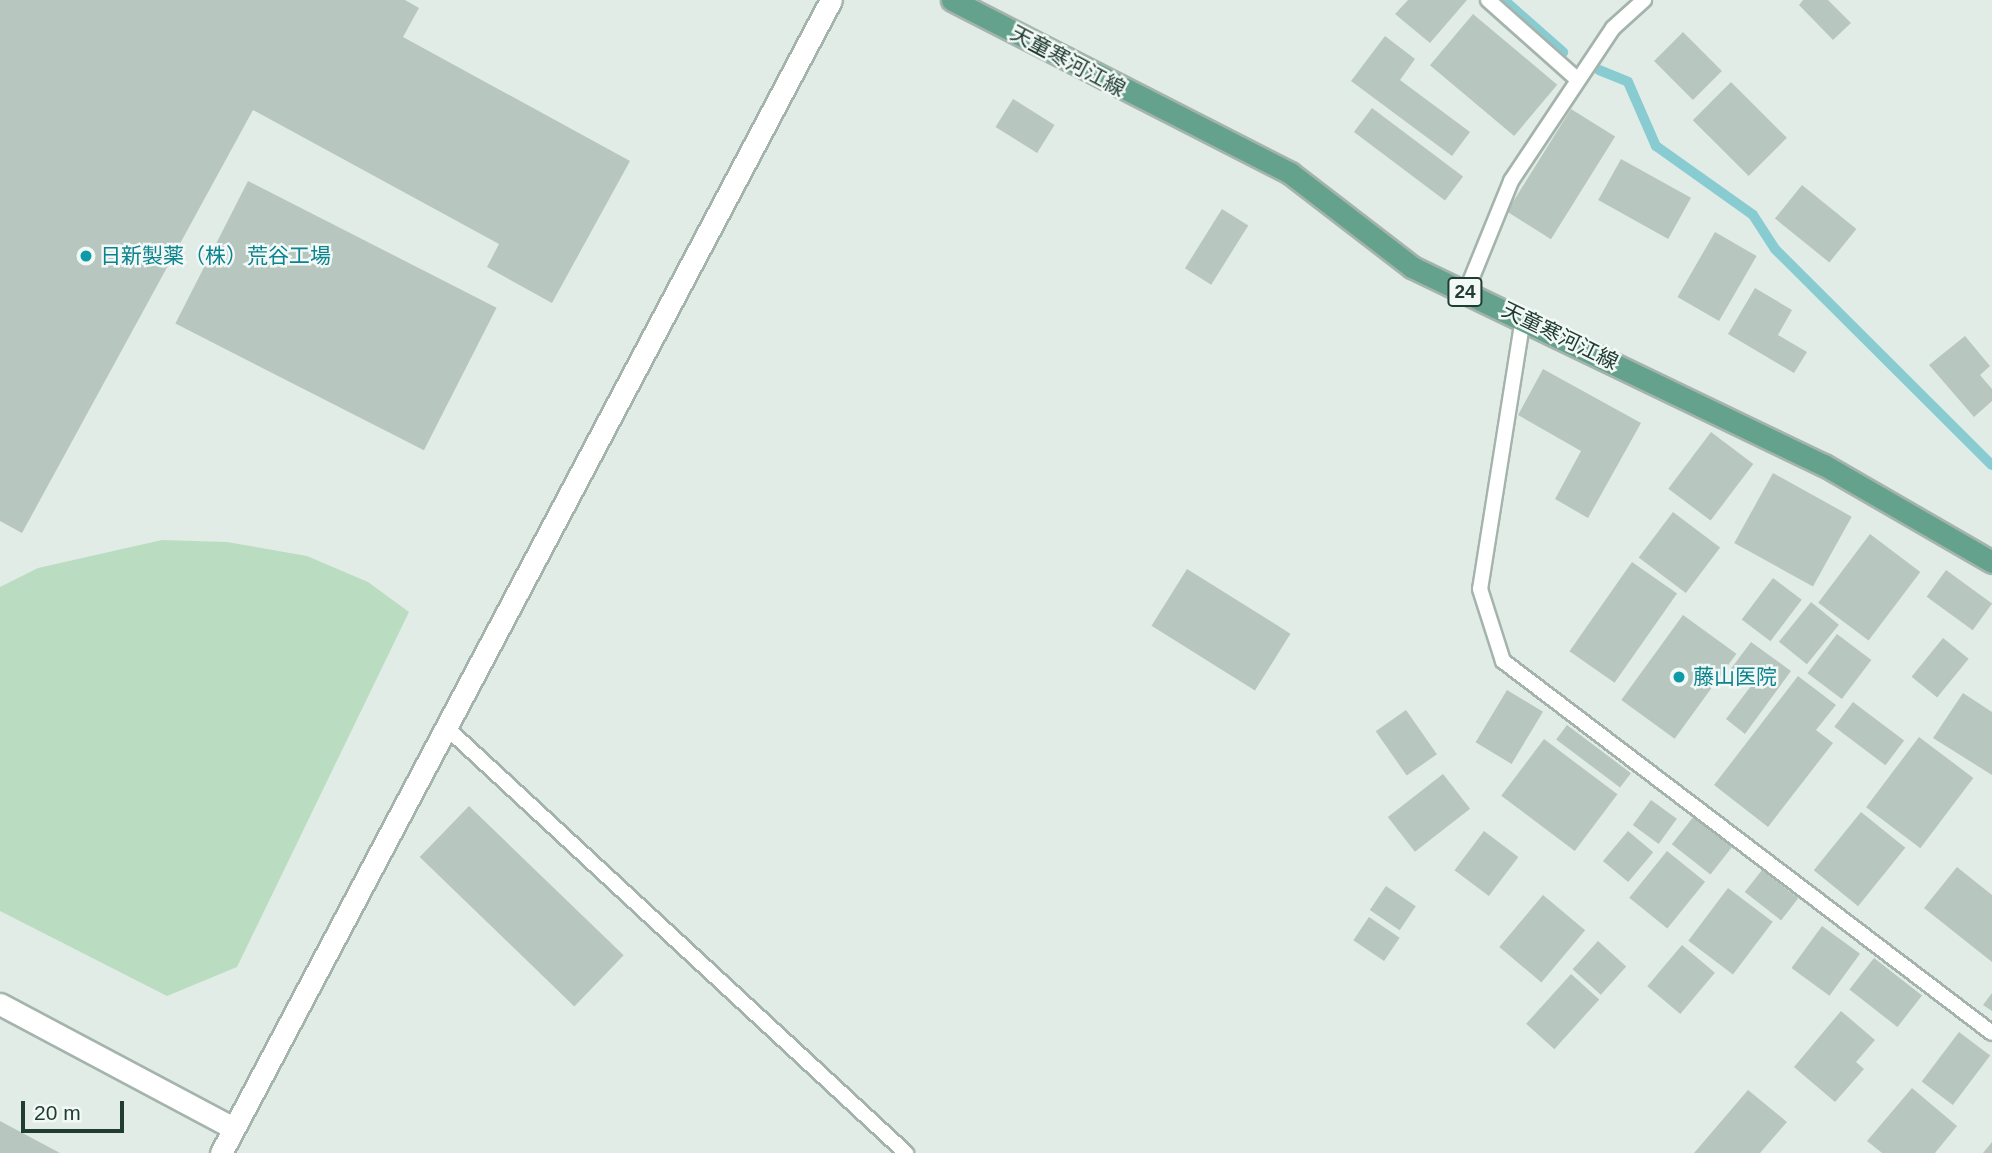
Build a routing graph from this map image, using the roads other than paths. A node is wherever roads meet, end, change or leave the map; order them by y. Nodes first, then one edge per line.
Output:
1 (831, 0) edge
2 (952, 0) edge
3 (1488, 0) edge
4 (1644, 0) edge
5 (1577, 79) junction
6 (1466, 292) junction
7 (1523, 317) junction
8 (1992, 562) edge
9 (447, 728) junction
10 (0, 1004) edge
11 (1992, 1033) edge
12 (233, 1128) junction
13 (221, 1153) edge
14 (906, 1153) edge

1 - 9 street
2 - 6 main road, 天童寒河江線 / 24
3 - 5 lane
4 - 5 lane
5 - 6 lane
6 - 7 main road, 天童寒河江線 / 24
7 - 8 main road, 天童寒河江線 / 24
7 - 11 lane
9 - 12 street
9 - 14 lane
10 - 12 street
12 - 13 street

